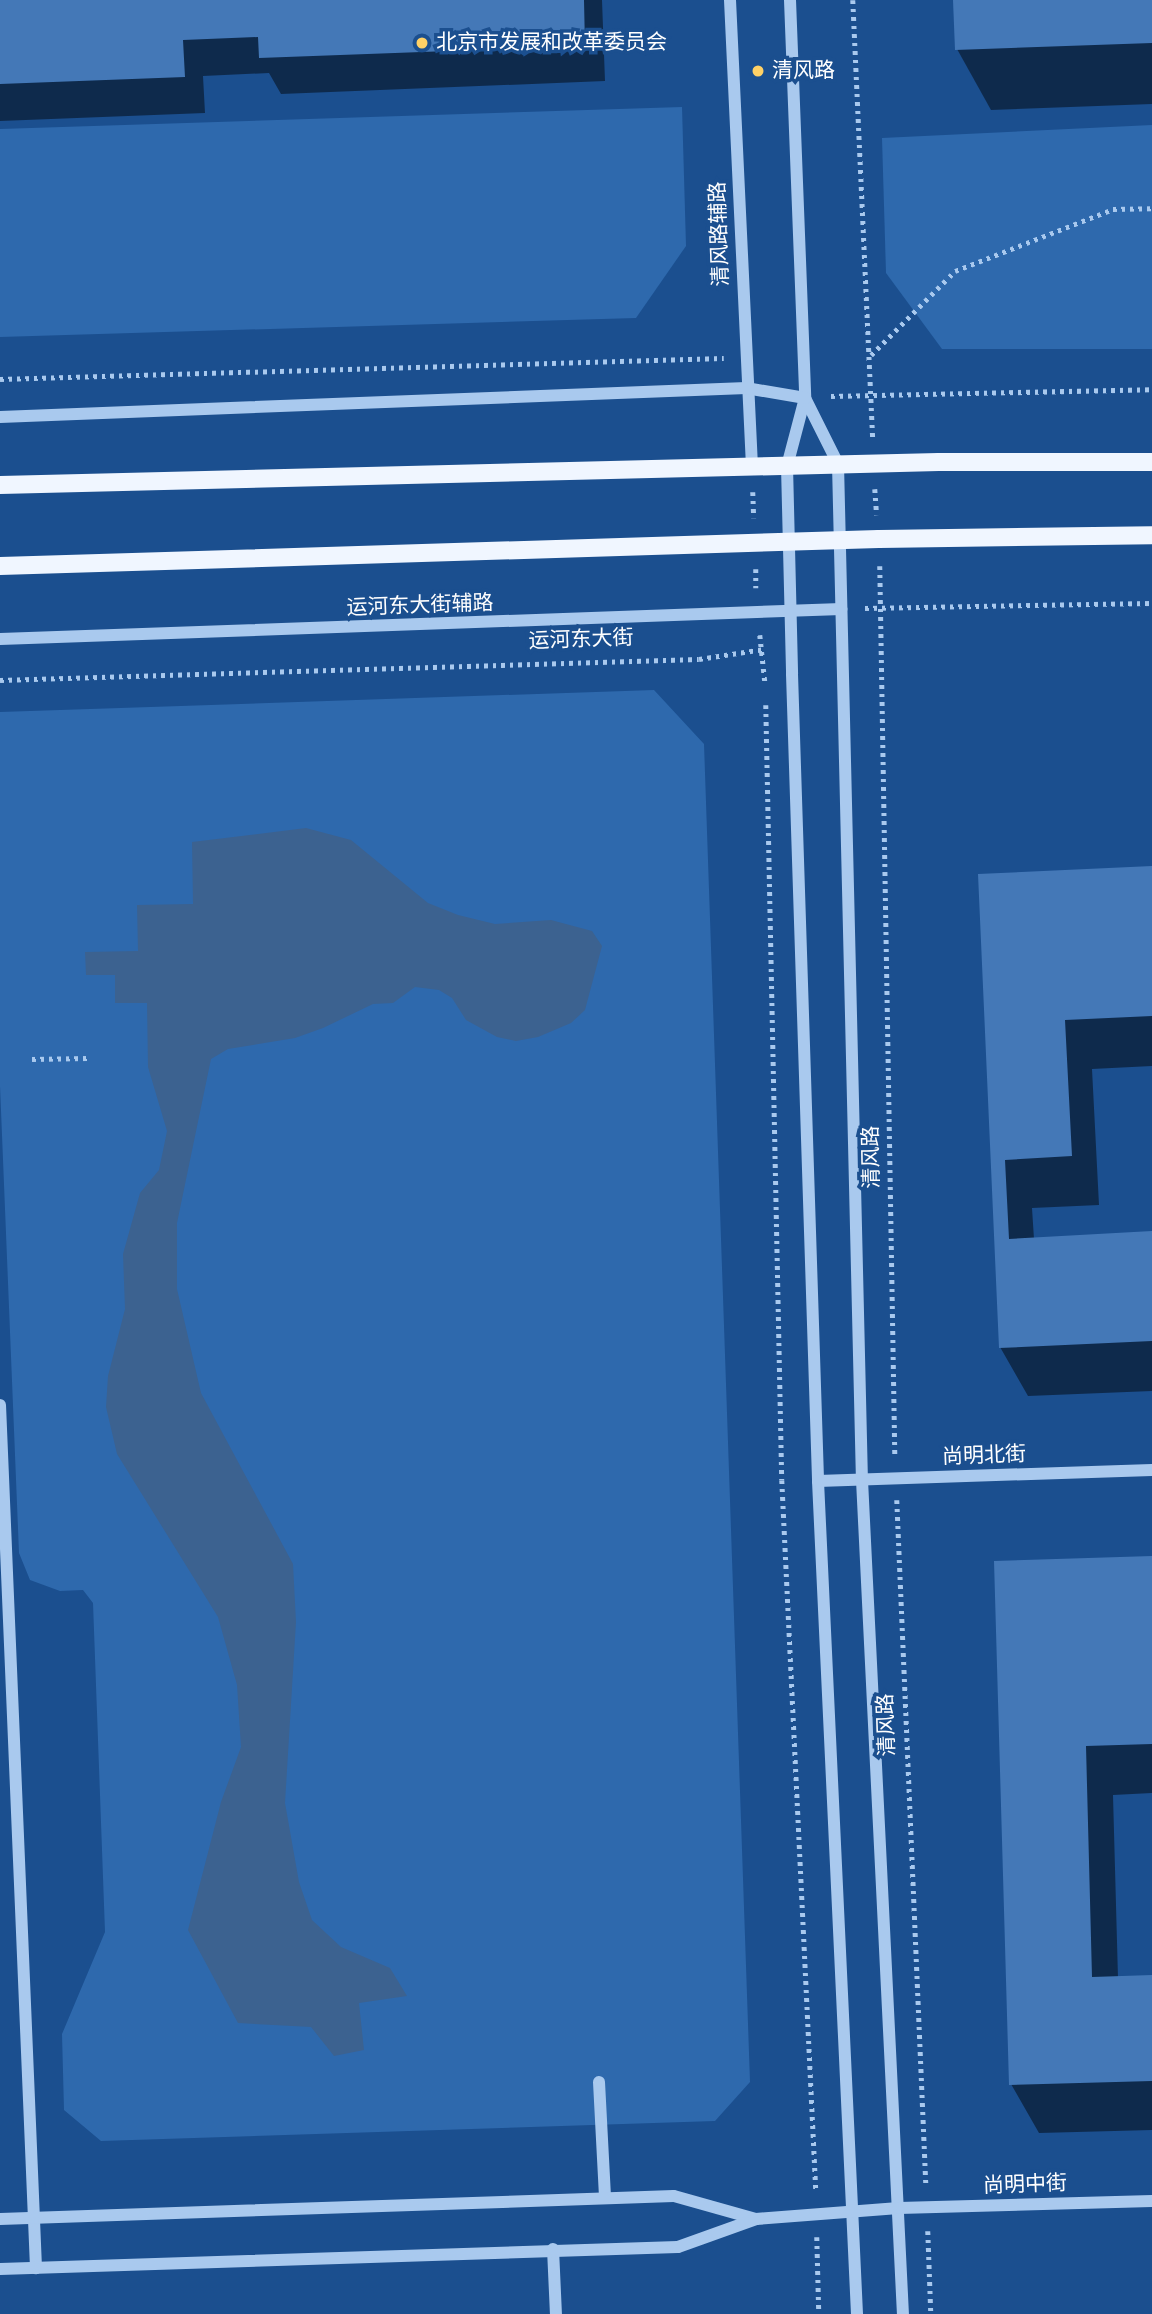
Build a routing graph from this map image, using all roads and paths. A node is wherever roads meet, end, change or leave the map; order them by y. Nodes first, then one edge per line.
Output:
1 (730, 0) edge
2 (790, 0) edge
3 (853, 0) edge
4 (1152, 208) edge
5 (871, 355) junction
6 (746, 388) junction
7 (805, 398) junction
8 (0, 417) edge
9 (1152, 462) edge
10 (873, 463) junction
11 (838, 464) junction
12 (787, 466) junction
13 (752, 467) junction
14 (0, 485) edge
15 (1152, 535) edge
16 (878, 539) junction
17 (841, 540) junction
18 (790, 542) junction
19 (755, 543) junction
20 (0, 566) edge
21 (1152, 603) edge
22 (883, 607) junction
23 (841, 609) junction
24 (791, 611) junction
25 (757, 613) junction
26 (792, 635) junction
27 (0, 639) edge
28 (762, 650) junction
29 (0, 681) edge
30 (88, 1058) dead end
31 (32, 1059) dead end
32 (0, 1405) edge
33 (1152, 1470) edge
34 (896, 1478) junction
35 (862, 1479) junction
36 (818, 1481) junction
37 (599, 2082) dead end
38 (605, 2198) junction
39 (1152, 2201) edge
40 (899, 2208) junction
41 (927, 2208) junction
42 (853, 2212) junction
43 (817, 2214) junction
44 (0, 2219) edge
45 (33, 2219) junction
46 (756, 2219) junction
47 (553, 2249) junction
48 (36, 2268) junction
49 (0, 2269) edge
50 (556, 2314) edge
51 (819, 2314) edge
52 (857, 2314) edge
53 (903, 2314) edge
54 (931, 2314) edge

1 - 6 street, 清风路辅路
2 - 7 street, 清风路
3 - 5 path, 清风路
4 - 5 path
5 - 10 path, 清风路
6 - 7 street
6 - 8 street
6 - 13 street, 清风路辅路
7 - 11 street, 清风路
7 - 12 street, 清风路
9 - 10 main road
10 - 11 main road
10 - 16 path, 清风路
11 - 12 main road
11 - 17 street, 清风路
12 - 13 main road
12 - 18 street, 清风路
13 - 14 main road
13 - 19 path
15 - 16 main road
16 - 17 main road
16 - 22 path, 清风路
17 - 18 main road
17 - 23 street, 清风路
18 - 19 main road
18 - 24 street, 清风路
19 - 20 main road
19 - 25 path
21 - 22 path
22 - 23 path
22 - 34 path, 清风路
23 - 24 street, 运河东大街辅路
23 - 35 street, 清风路
24 - 25 street, 运河东大街辅路
24 - 26 street, 清风路
25 - 27 street, 运河东大街辅路
25 - 28 path
26 - 28 path, 运河东大街
26 - 36 street, 清风路
28 - 29 path, 运河东大街
28 - 43 path
30 - 31 path
32 - 45 street
33 - 34 street, 尚明北街
34 - 35 street, 尚明北街
34 - 41 path, 清风路
35 - 36 street, 尚明北街
35 - 40 street, 清风路
36 - 42 street, 清风路
37 - 38 street
38 - 45 street
38 - 46 street
39 - 41 street, 尚明中街
40 - 41 street, 尚明中街
40 - 42 street, 尚明中街
40 - 53 street, 清风路
41 - 54 path, 清风路
42 - 43 street, 尚明中街
42 - 52 street, 清风路
43 - 46 street, 尚明中街
43 - 51 path
44 - 45 street
45 - 48 street
46 - 47 street
47 - 48 street
47 - 50 street
48 - 49 street

